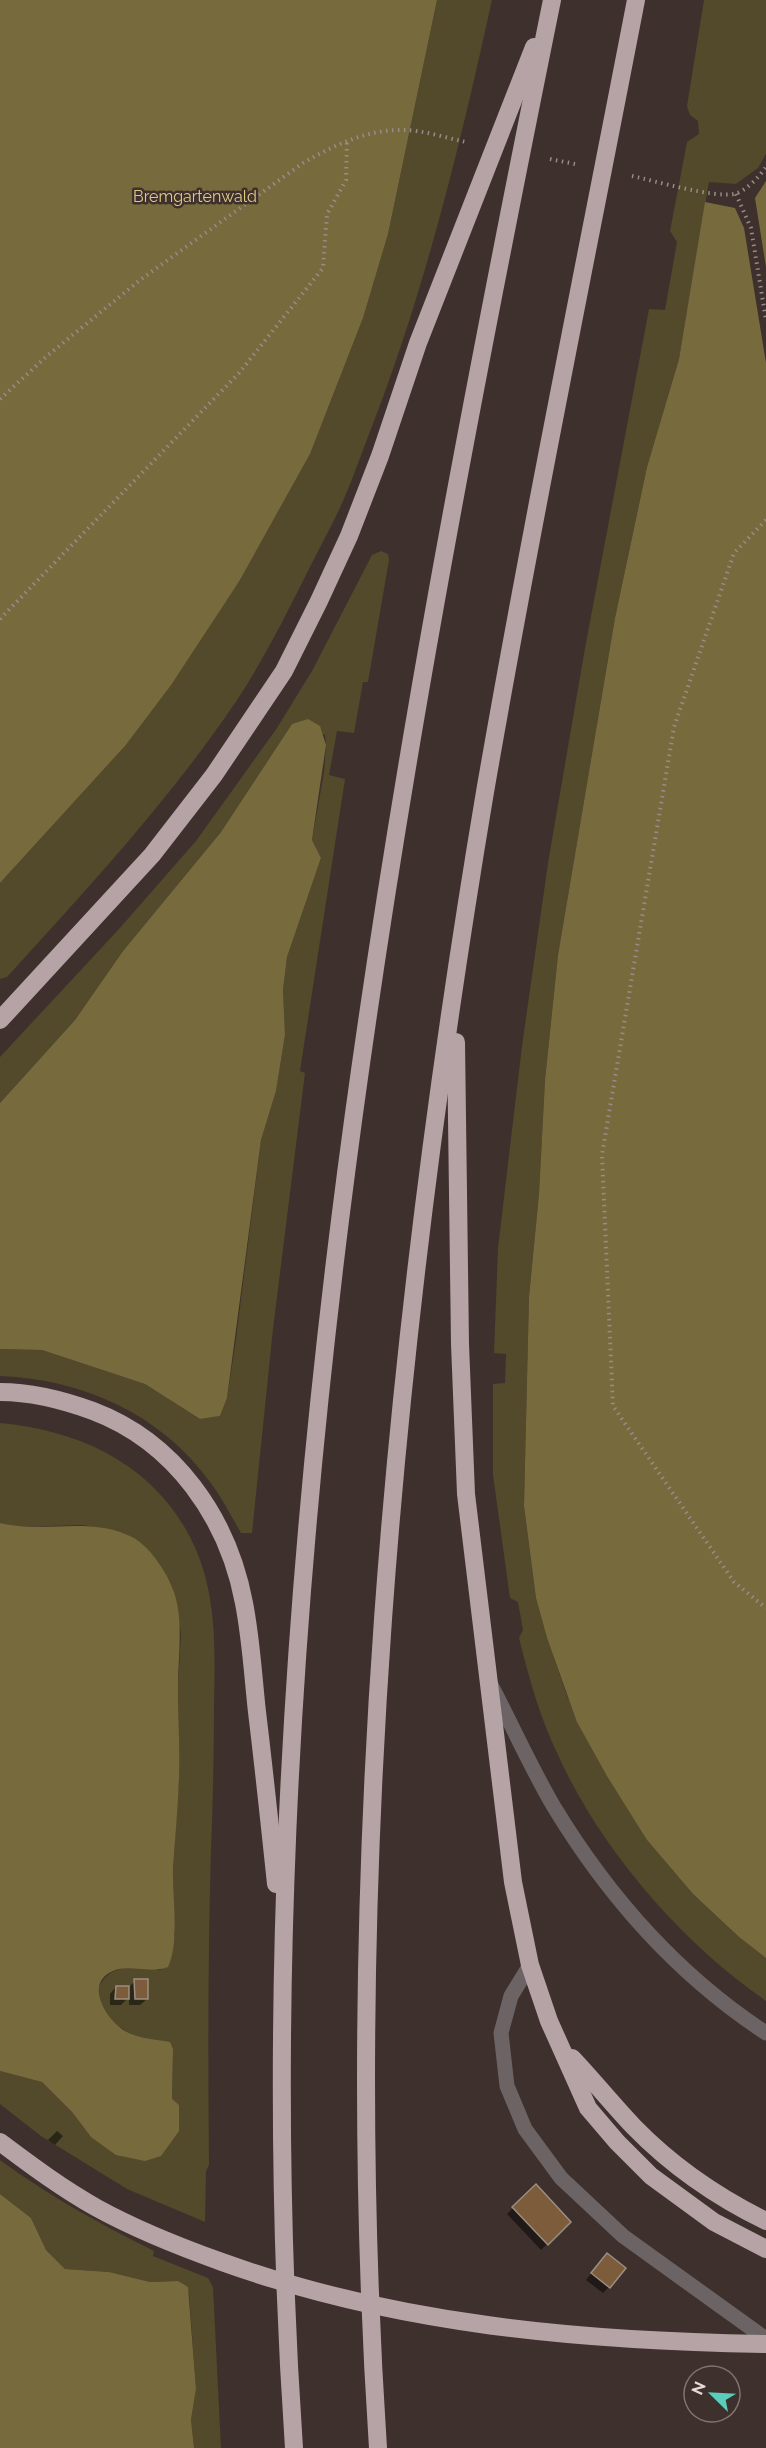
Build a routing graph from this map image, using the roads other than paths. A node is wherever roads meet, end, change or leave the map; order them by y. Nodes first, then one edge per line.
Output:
1 (636, 0) edge
2 (552, 1) edge
3 (455, 986) junction
4 (0, 1020) edge
5 (0, 1392) edge
6 (488, 1679) junction
7 (283, 1946) junction
8 (530, 1965) junction
9 (766, 2033) edge
10 (563, 2048) junction
11 (0, 2142) edge
12 (766, 2221) edge
13 (766, 2249) edge
14 (766, 2339) edge
15 (766, 2344) edge
16 (294, 2448) edge
17 (378, 2448) edge

1 - 3 highway
2 - 4 highway
2 - 7 highway
3 - 6 highway
3 - 17 highway
5 - 7 highway
6 - 8 highway
6 - 9 lane
7 - 16 highway
8 - 10 highway
8 - 14 lane
10 - 12 highway
10 - 13 highway
11 - 15 highway

